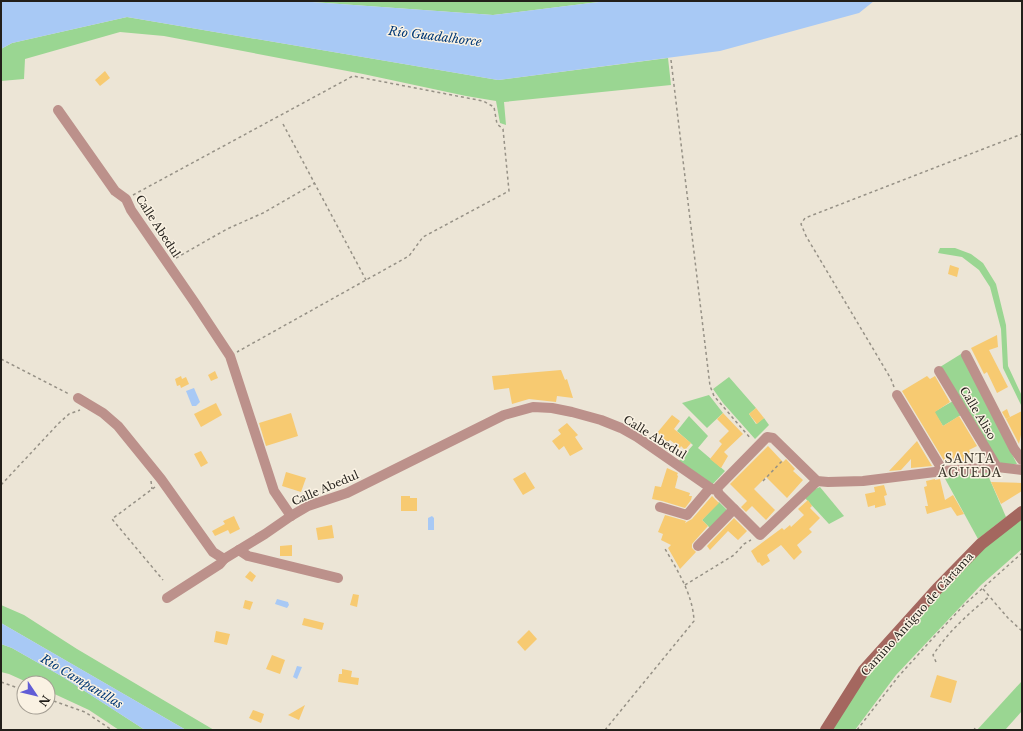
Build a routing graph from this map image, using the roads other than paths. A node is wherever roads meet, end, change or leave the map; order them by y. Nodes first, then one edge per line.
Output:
1 (58, 110) dead end
2 (966, 355) dead end
3 (939, 371) dead end
4 (897, 395) road end
5 (74, 396) road end
6 (1022, 460) edge
7 (996, 467) junction
8 (1022, 470) edge
9 (943, 471) junction
10 (817, 480) junction
11 (714, 489) junction
12 (660, 506) dead end
13 (734, 509) junction
14 (1022, 512) edge
15 (291, 516) junction
16 (698, 546) dead end
17 (239, 550) junction
18 (224, 559) junction
19 (338, 578) dead end
20 (167, 598) dead end
21 (826, 730) edge

1 - 15 street, Calle Abedul
2 - 6 street
3 - 7 street, Calle Aliso
4 - 9 street
5 - 18 street
7 - 8 street
7 - 9 street
9 - 10 street
10 - 11 street
10 - 13 street, Calle Abedul
11 - 12 street
11 - 13 street, Calle Abedul
11 - 15 street, Calle Abedul
13 - 16 street
14 - 21 street, Camino Antiguo de Cártama
15 - 17 street, Calle Abedul
17 - 18 street, Calle Abedul
17 - 19 street
18 - 20 street, Calle Abedul

